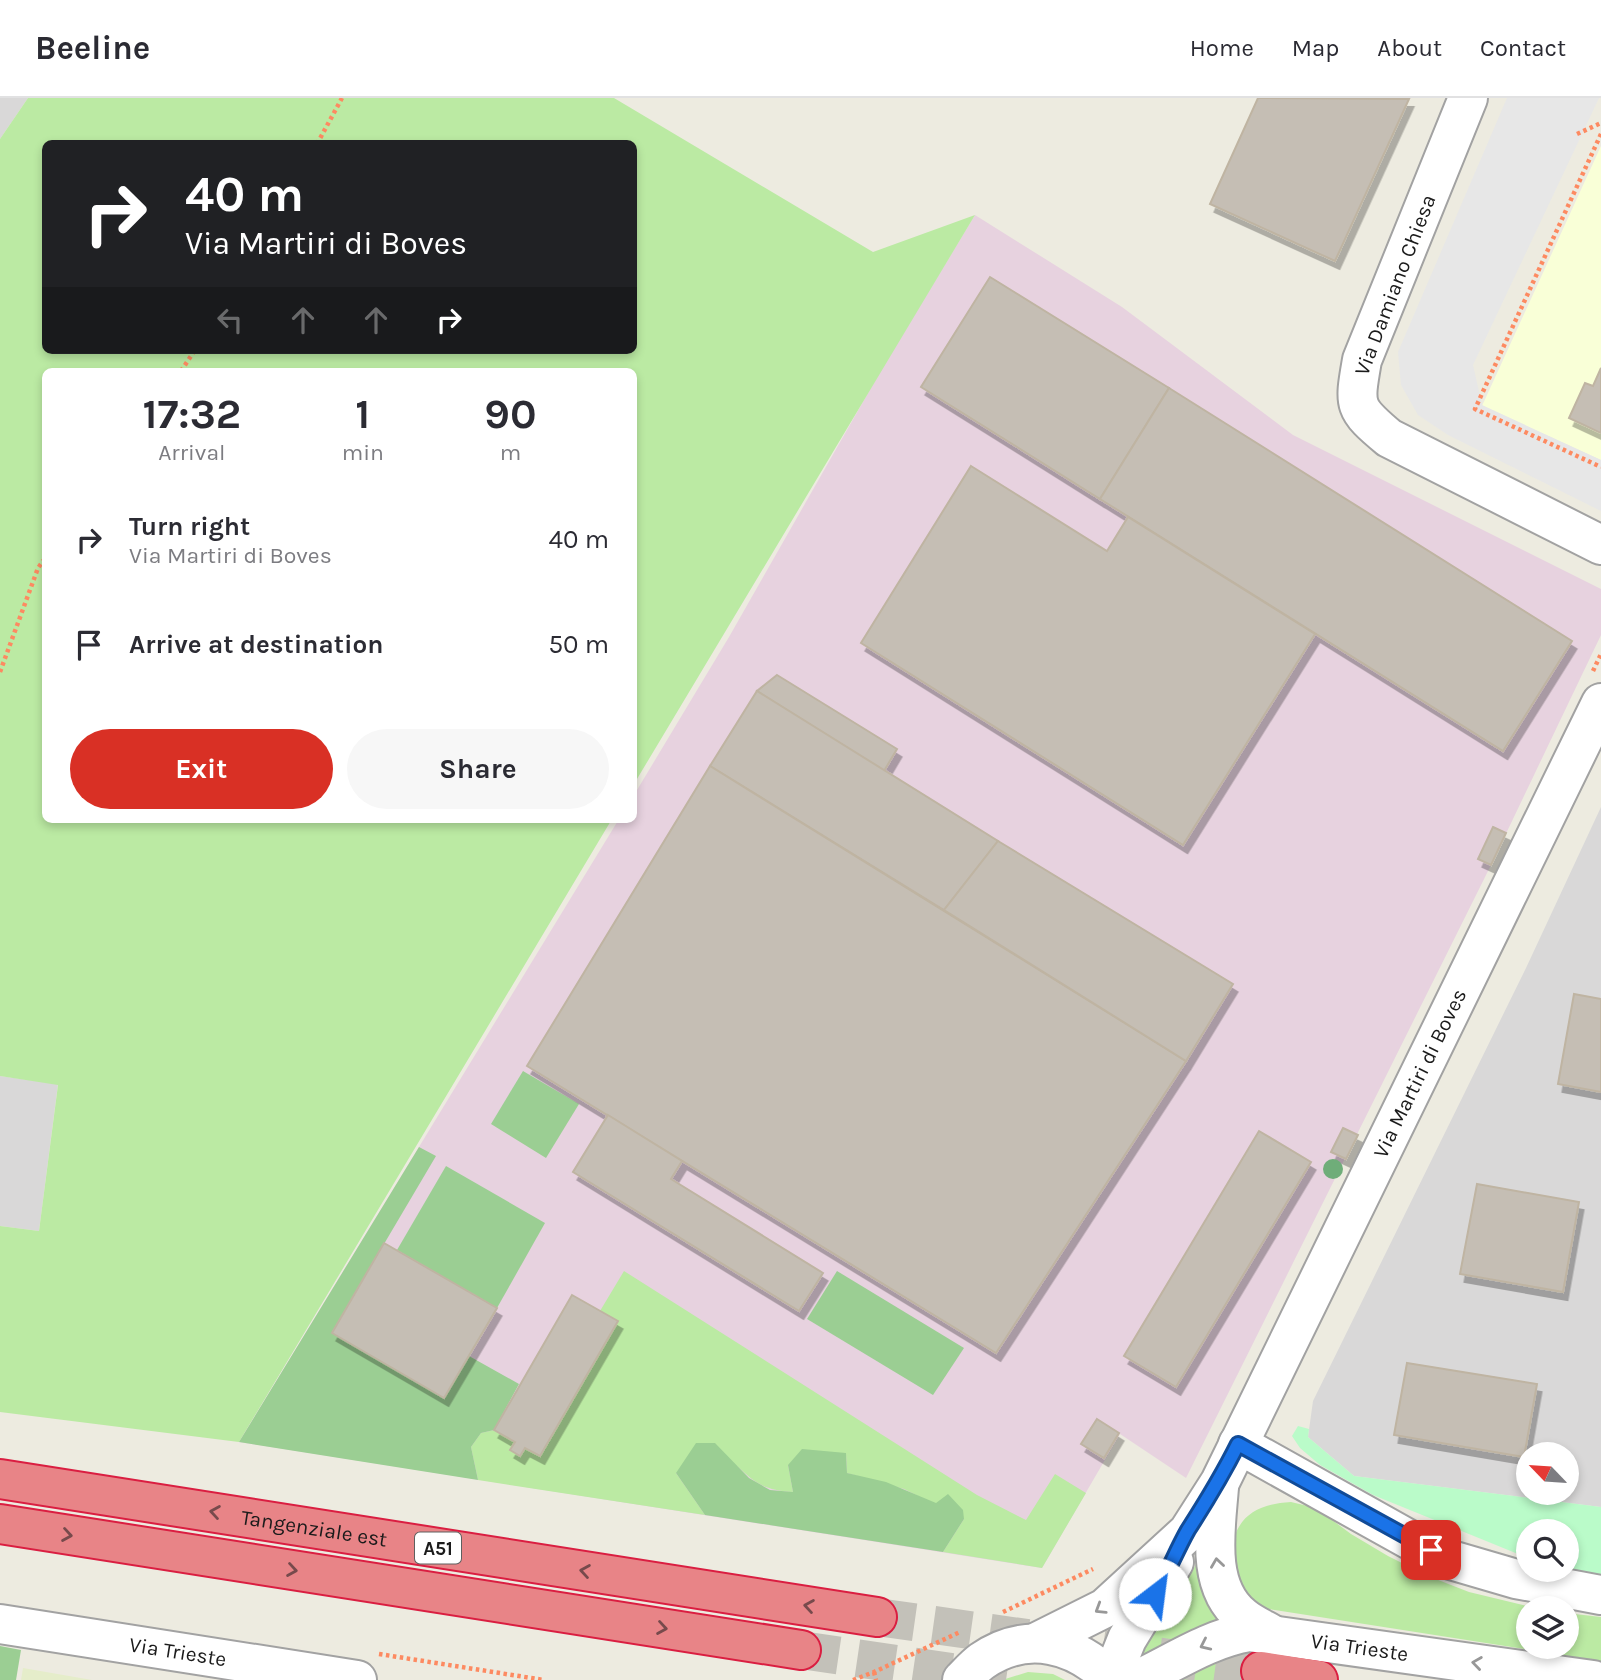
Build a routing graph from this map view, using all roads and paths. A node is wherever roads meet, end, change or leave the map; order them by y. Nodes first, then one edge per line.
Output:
1 (342, 98) edge
2 (1468, 98) edge
3 (1601, 123) edge
4 (1577, 134) dead end
5 (1601, 134) edge
6 (319, 140) edge
7 (1601, 467) edge
8 (1601, 545) edge
9 (42, 562) edge
10 (1601, 654) edge
11 (0, 672) edge
12 (1595, 690) edge
13 (1238, 1444) junction
14 (0, 1479) edge
15 (1220, 1482) junction
16 (0, 1524) edge
17 (1188, 1532) junction
18 (1103, 1562) dead end
19 (1601, 1595) edge
20 (995, 1615) dead end
21 (877, 1617) tunnel mouth
22 (0, 1624) edge
23 (971, 1627) dead end
24 (1270, 1633) junction
25 (1035, 1643) junction
26 (801, 1650) tunnel mouth
27 (1261, 1671) tunnel mouth
28 (874, 1672) junction
29 (357, 1680) edge
30 (853, 1680) edge
31 (876, 1680) edge
32 (962, 1680) edge
33 (1120, 1680) edge
34 (1318, 1680) edge
35 (1593, 1680) edge

1 - 6 path
2 - 8 street, Via Damiano Chiesa
3 - 4 path
5 - 7 path
9 - 11 path
10 - 12 path
12 - 13 street, Via Martiri di Boves
13 - 15 street, Via Martiri di Boves
13 - 19 street
21 -> 14 highway, Tangenziale est / A51
15 - 17 street, Via Martiri di Boves
24 -> 15 street, Via Martiri di Boves
16 -> 26 highway, A51
17 -> 25 street, Via Martiri di Boves
17 - 33 street, Via Martiri di Boves
18 - 20 path
22 - 29 street, Via Trieste
23 - 28 path
24 -> 33 street, Via Trieste
35 -> 24 street, Via Trieste
25 - 32 street
25 - 33 street
27 - 34 highway
28 - 30 path
28 - 31 path

